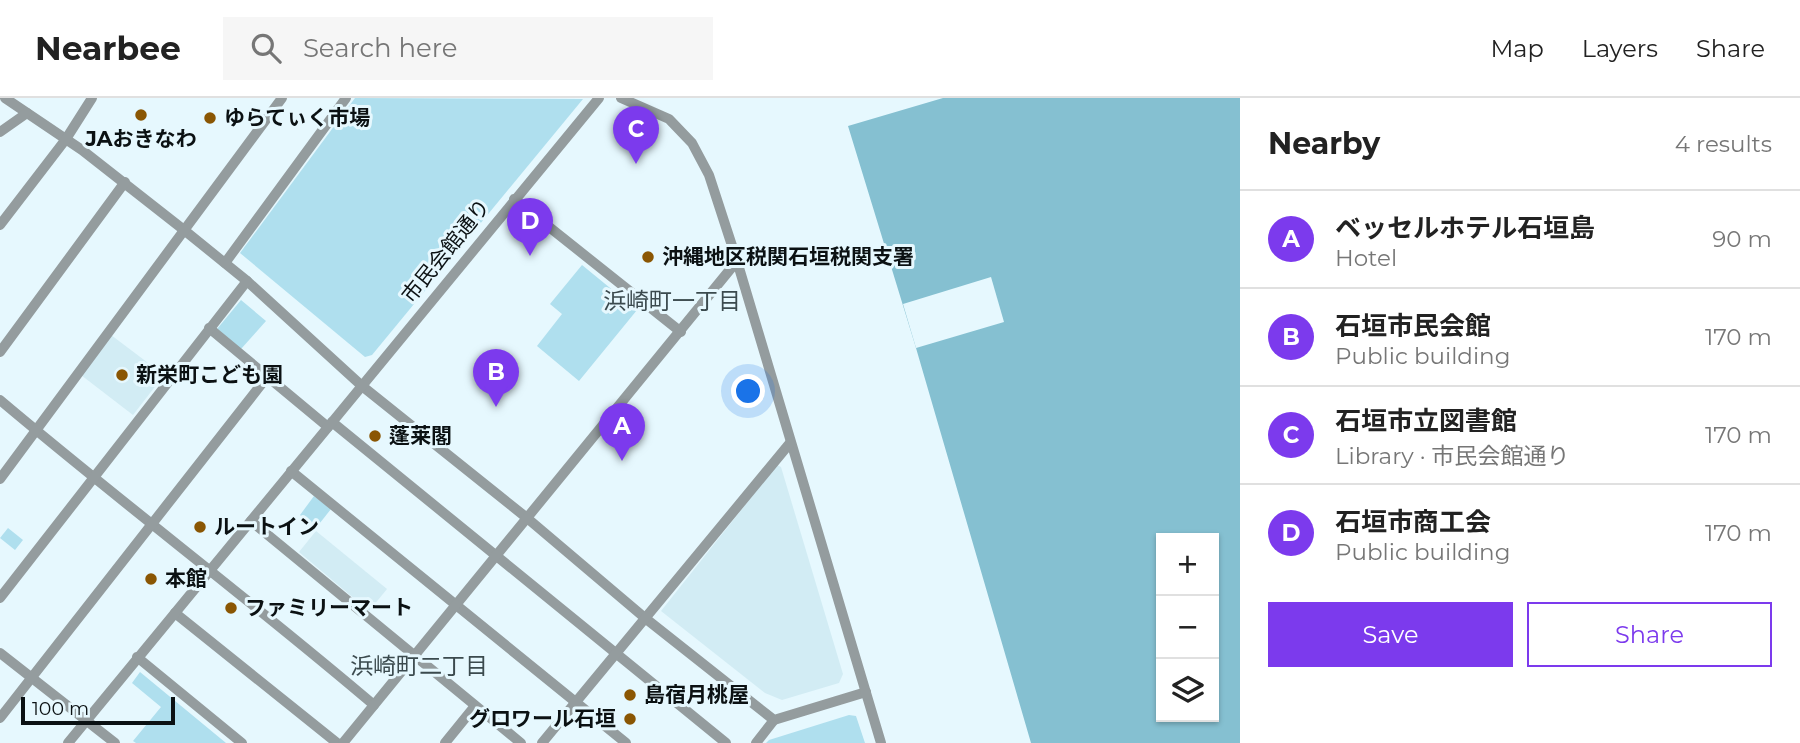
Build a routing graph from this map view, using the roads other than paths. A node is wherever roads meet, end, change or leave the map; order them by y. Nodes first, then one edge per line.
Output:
1 (5, 98) edge
2 (92, 98) edge
3 (282, 98) edge
4 (346, 98) edge
5 (599, 98) edge
6 (621, 98) edge
7 (27, 113) junction
8 (0, 132) edge
9 (65, 139) junction
10 (125, 182) junction
11 (514, 198) junction
12 (0, 226) edge
13 (184, 230) junction
14 (737, 261) junction
15 (225, 263) junction
16 (247, 281) junction
17 (209, 328) junction
18 (681, 332) junction
19 (0, 352) edge
20 (267, 377) junction
21 (362, 386) junction
22 (0, 400) edge
23 (330, 424) junction
24 (36, 430) junction
25 (790, 443) junction
26 (291, 471) junction
27 (94, 477) junction
28 (0, 479) edge
29 (527, 518) junction
30 (251, 521) junction
31 (152, 525) junction
32 (496, 556) junction
33 (210, 570) junction
34 (0, 598) edge
35 (457, 604) junction
36 (175, 613) junction
37 (645, 618) junction
38 (0, 653) edge
39 (615, 655) junction
40 (415, 656) junction
41 (137, 657) junction
42 (32, 680) junction
43 (866, 692) junction
44 (575, 702) junction
45 (374, 705) junction
46 (475, 706) junction
47 (0, 718) edge
48 (774, 720) junction
49 (87, 721) junction
50 (112, 742) edge
51 (68, 743) edge
52 (242, 743) edge
53 (337, 743) edge
54 (343, 743) edge
55 (444, 743) edge
56 (521, 743) edge
57 (542, 743) edge
58 (626, 743) edge
59 (726, 743) edge
60 (756, 743) edge
61 (881, 743) edge

1 - 7 street
2 - 9 street
3 - 13 street
4 - 15 street
5 - 11 street, 市民会館通り
6 - 14 street
7 - 8 street
7 - 9 street
9 - 10 street
9 - 12 street
10 - 13 street
10 - 19 street
11 - 18 street
11 - 21 street, 市民会館通り
13 - 15 street
13 - 24 street
14 - 18 street
14 - 25 street
15 - 16 street
16 - 17 street
16 - 21 street
17 - 20 street
17 - 27 street
18 - 29 street
20 - 23 street
20 - 31 street
21 - 23 street, 市民会館通り
21 - 29 street
22 - 24 street
23 - 26 street, 市民会館通り
23 - 32 street
24 - 27 street
24 - 28 street
25 - 37 street
25 - 43 street
26 - 30 street, 市民会館通り
26 - 35 street
27 - 31 street
27 - 34 street
29 - 32 street
29 - 37 street
30 - 33 street, 市民会館通り
30 - 40 street
31 - 33 street
31 - 42 street
32 - 35 street
32 - 39 street
33 - 36 street, 市民会館通り
33 - 45 street
35 - 40 street
35 - 44 street
36 - 41 street, 市民会館通り
36 - 53 street
37 - 39 street
37 - 48 street
38 - 42 street
39 - 44 street
39 - 59 street
40 - 45 street
40 - 46 street
41 - 49 street, 市民会館通り
41 - 52 street
42 - 47 street
42 - 49 street
43 - 48 street
43 - 61 street
44 - 57 street
44 - 58 street
45 - 54 street
46 - 55 street
46 - 56 street
48 - 60 street
49 - 50 street
49 - 51 street, 市民会館通り

